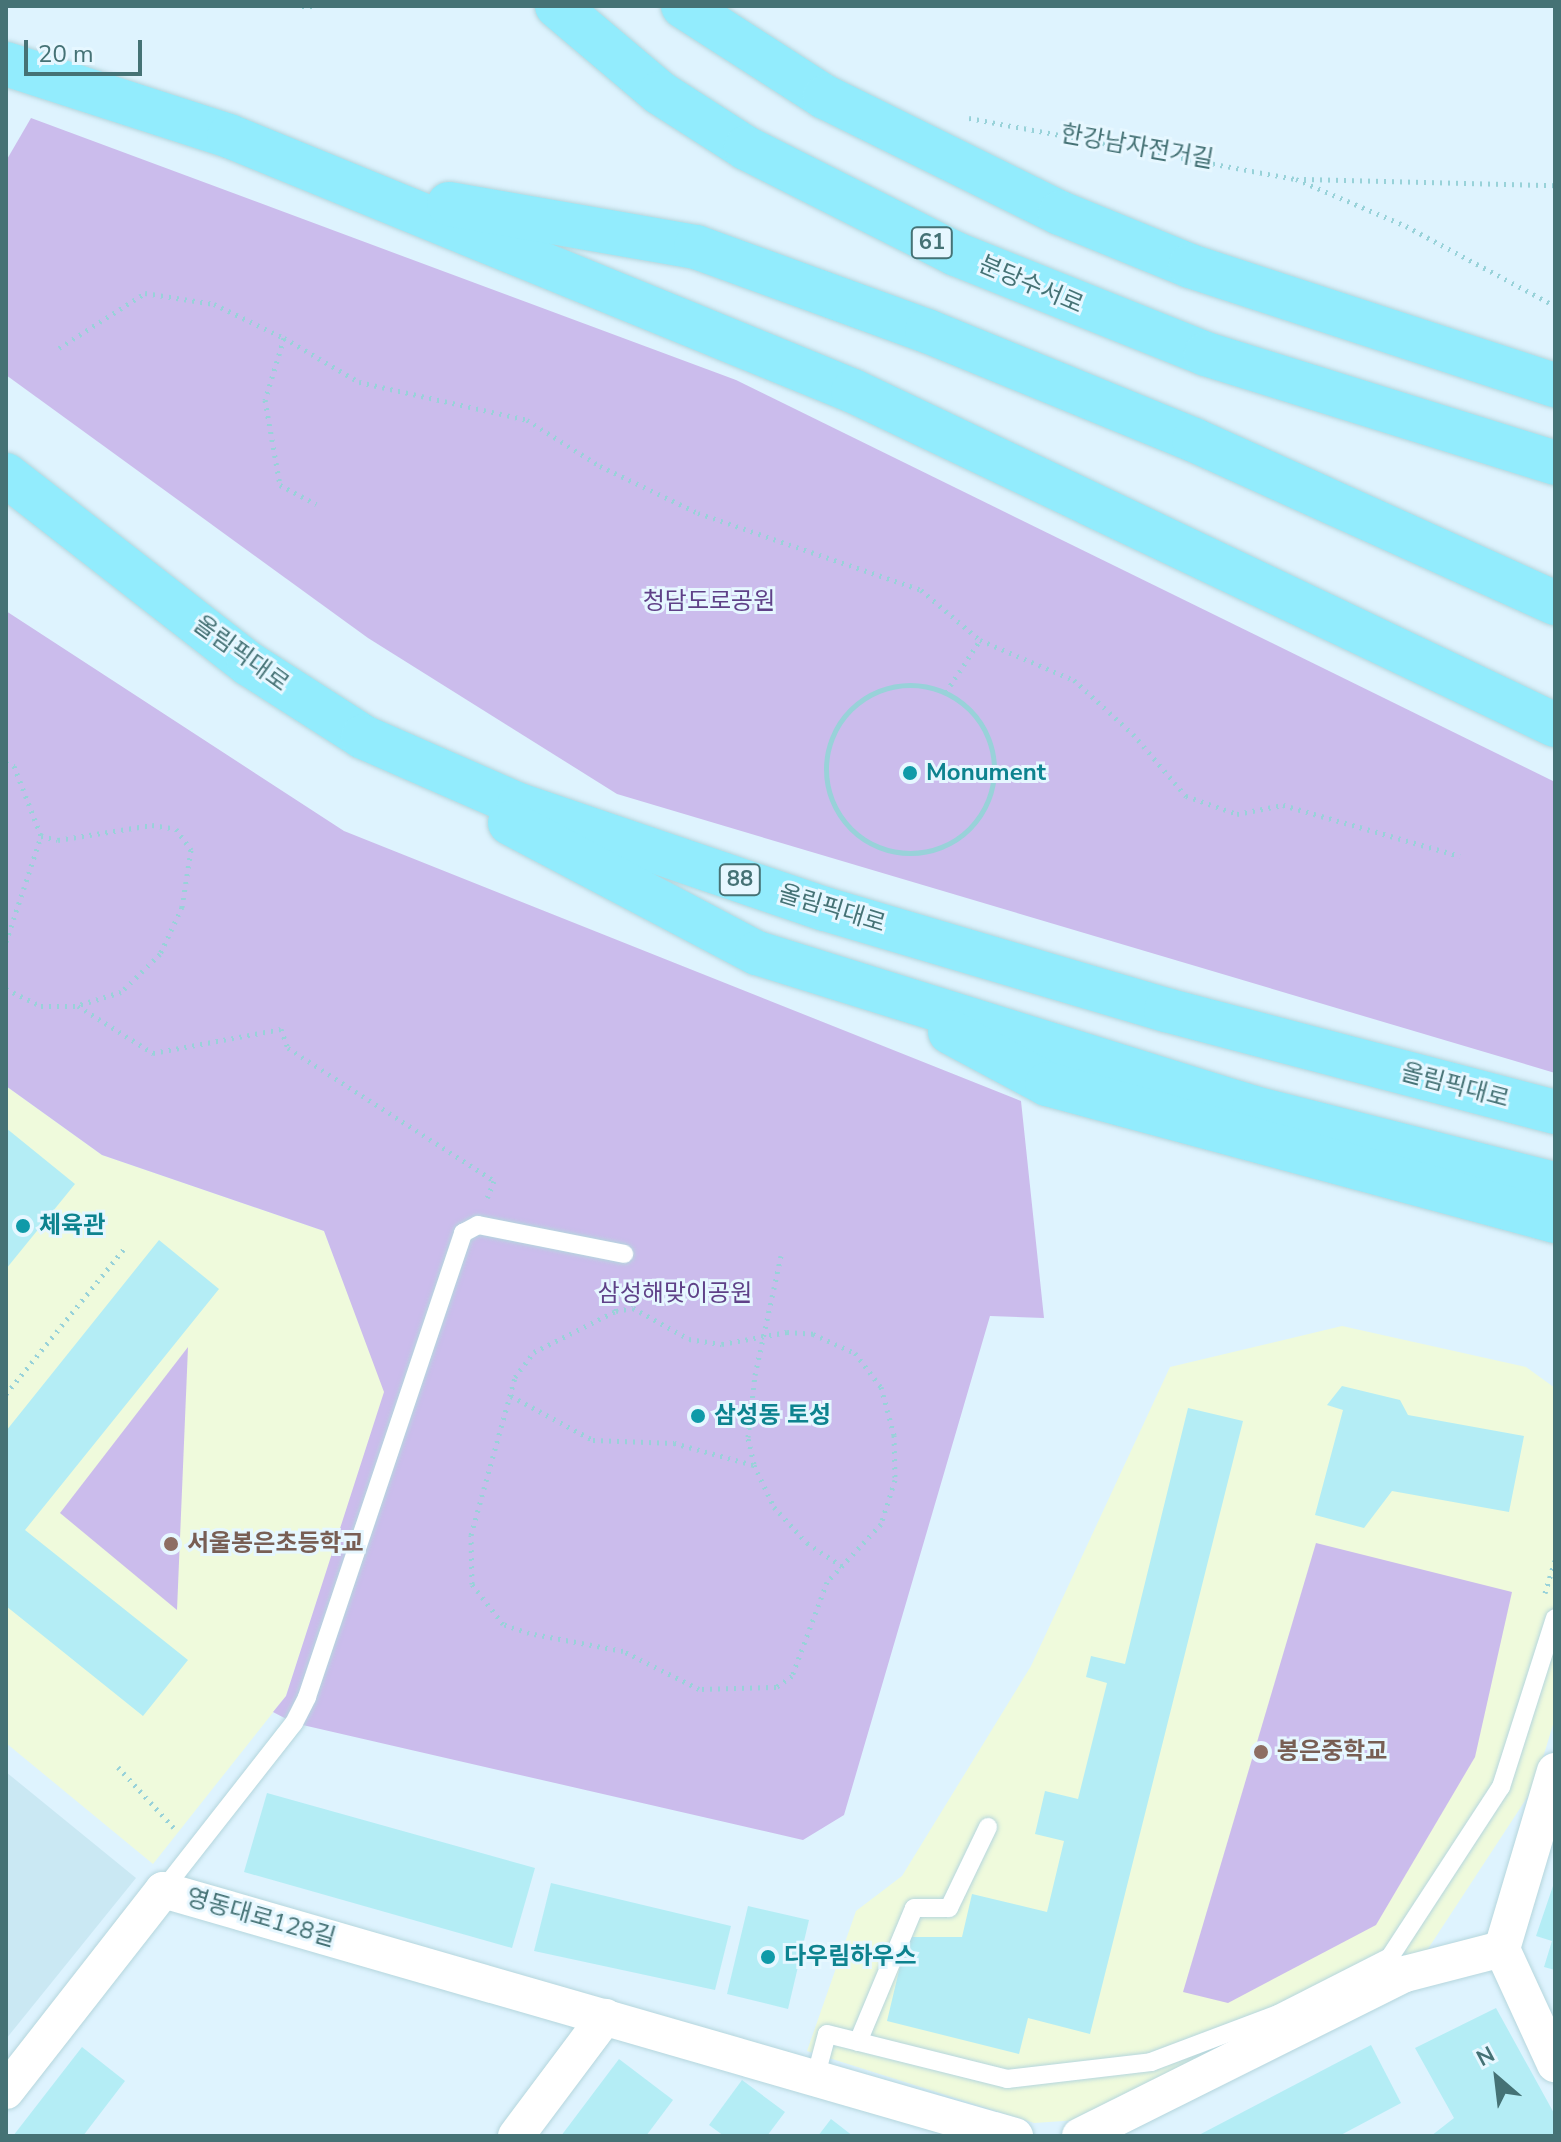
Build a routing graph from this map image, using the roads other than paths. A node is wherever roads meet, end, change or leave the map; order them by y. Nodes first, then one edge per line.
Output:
1 (557, 6) edge
2 (683, 6) edge
3 (6, 64) edge
4 (362, 189) junction
5 (1555, 385) edge
6 (1555, 463) edge
7 (6, 475) edge
8 (1555, 603) edge
9 (1555, 725) edge
10 (363, 737) junction
11 (859, 984) junction
12 (1555, 1112) edge
13 (1555, 1184) edge
14 (1555, 1221) edge
15 (624, 1254) road end
16 (1555, 1618) edge
17 (1555, 1771) edge
18 (988, 1827) dead end
19 (163, 1890) junction
20 (1502, 1949) junction
21 (605, 2017) junction
22 (858, 2042) junction
23 (1555, 2064) edge
24 (816, 2075) junction
25 (6, 2091) edge
26 (1126, 2127) edge
27 (516, 2136) edge
28 (1015, 2136) edge
29 (1080, 2136) edge

1 - 6 highway, 분당수서로 / 61
2 - 5 highway
3 - 4 highway
4 - 8 highway
4 - 9 highway
7 - 10 highway, 올림픽대로 / 88
10 - 11 highway
10 - 12 highway, 올림픽대로 / 88
11 - 13 highway
11 - 14 highway
15 - 19 lane
16 - 22 lane
17 - 20 street
18 - 22 lane
19 - 21 street, 영동대로128길
19 - 25 street, 영동대로128길
20 - 23 street
20 - 26 street
21 - 24 street, 영동대로128길
21 - 27 street
22 - 24 lane
24 - 28 street, 영동대로128길
26 - 29 street

